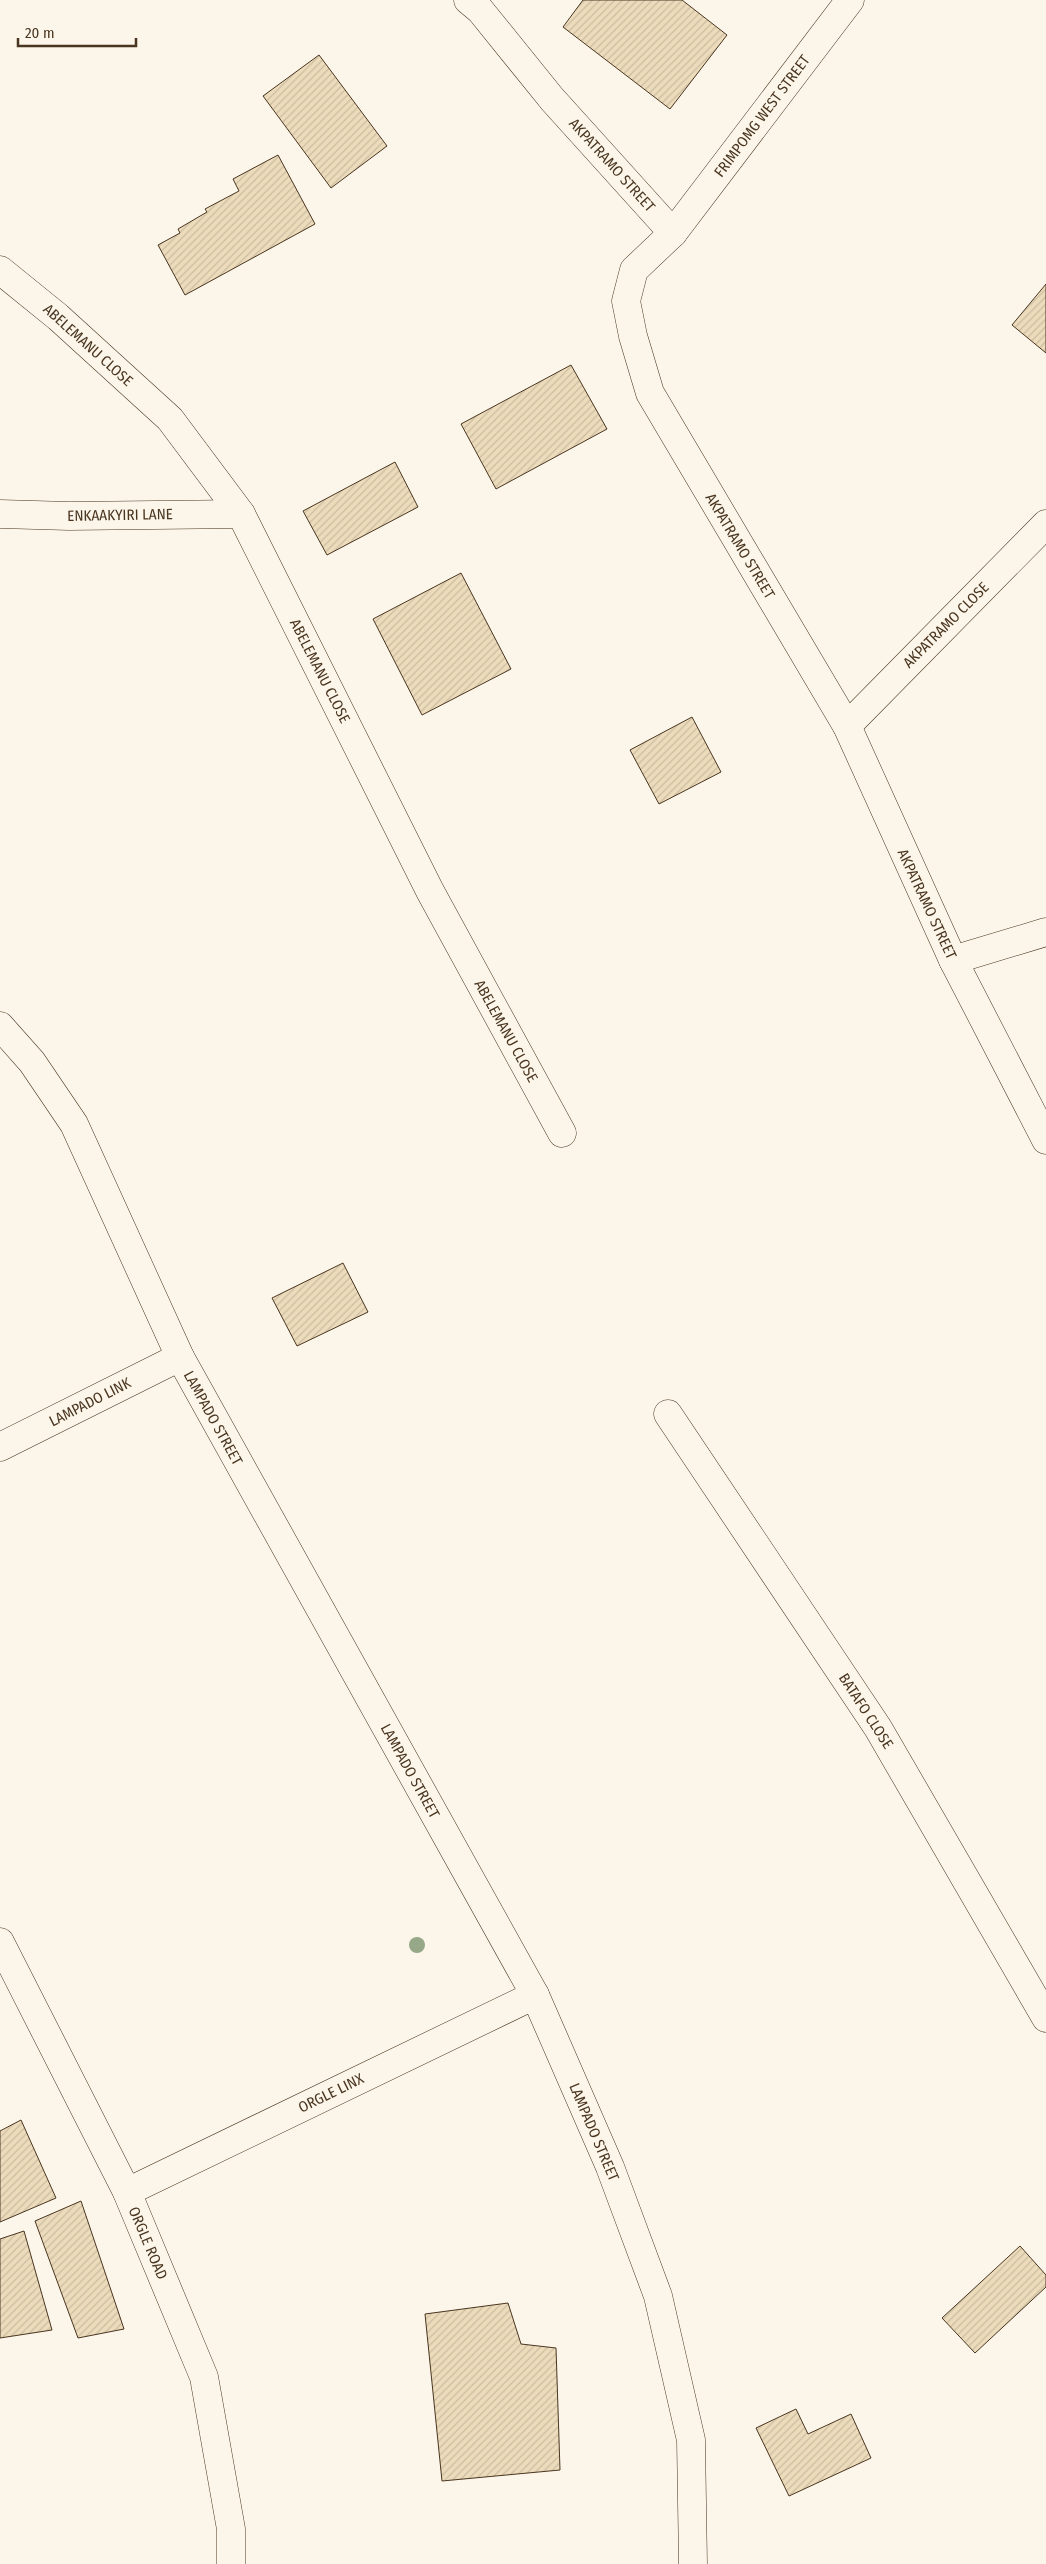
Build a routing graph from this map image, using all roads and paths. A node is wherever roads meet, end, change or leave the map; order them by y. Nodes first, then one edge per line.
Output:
1 (468, 0) edge
2 (850, 0) edge
3 (673, 232) junction
4 (0, 270) edge
5 (0, 514) edge
6 (241, 514) junction
7 (1046, 524) edge
8 (847, 726) junction
9 (1046, 932) edge
10 (953, 960) junction
11 (0, 1026) edge
12 (562, 1133) dead end
13 (1046, 1140) edge
14 (180, 1357) junction
15 (668, 1414) dead end
16 (0, 1448) edge
17 (0, 1942) edge
18 (535, 1995) junction
19 (1046, 2018) edge
20 (127, 2192) junction
21 (231, 2564) edge
22 (692, 2564) edge

1 - 3 street, AKPATRAMO STREET
2 - 3 street, FRIMPOMG WEST STREET
3 - 8 street, AKPATRAMO STREET
4 - 6 street, ABELEMANU CLOSE
5 - 6 street, ENKAAKYIRI LANE
6 - 12 street, ABELEMANU CLOSE
7 - 8 street, AKPATRAMO CLOSE
8 - 10 street, AKPATRAMO STREET
9 - 10 street
10 - 13 street, AKPATRAMO STREET
11 - 14 street, LAMPADO STREET
14 - 16 street, LAMPADO LINK
14 - 18 street, LAMPADO STREET
15 - 19 street, BATAFO CLOSE
17 - 20 street, ORGLE ROAD
18 - 20 street, ORGLE LINX
18 - 22 street, LAMPADO STREET
20 - 21 street, ORGLE ROAD

